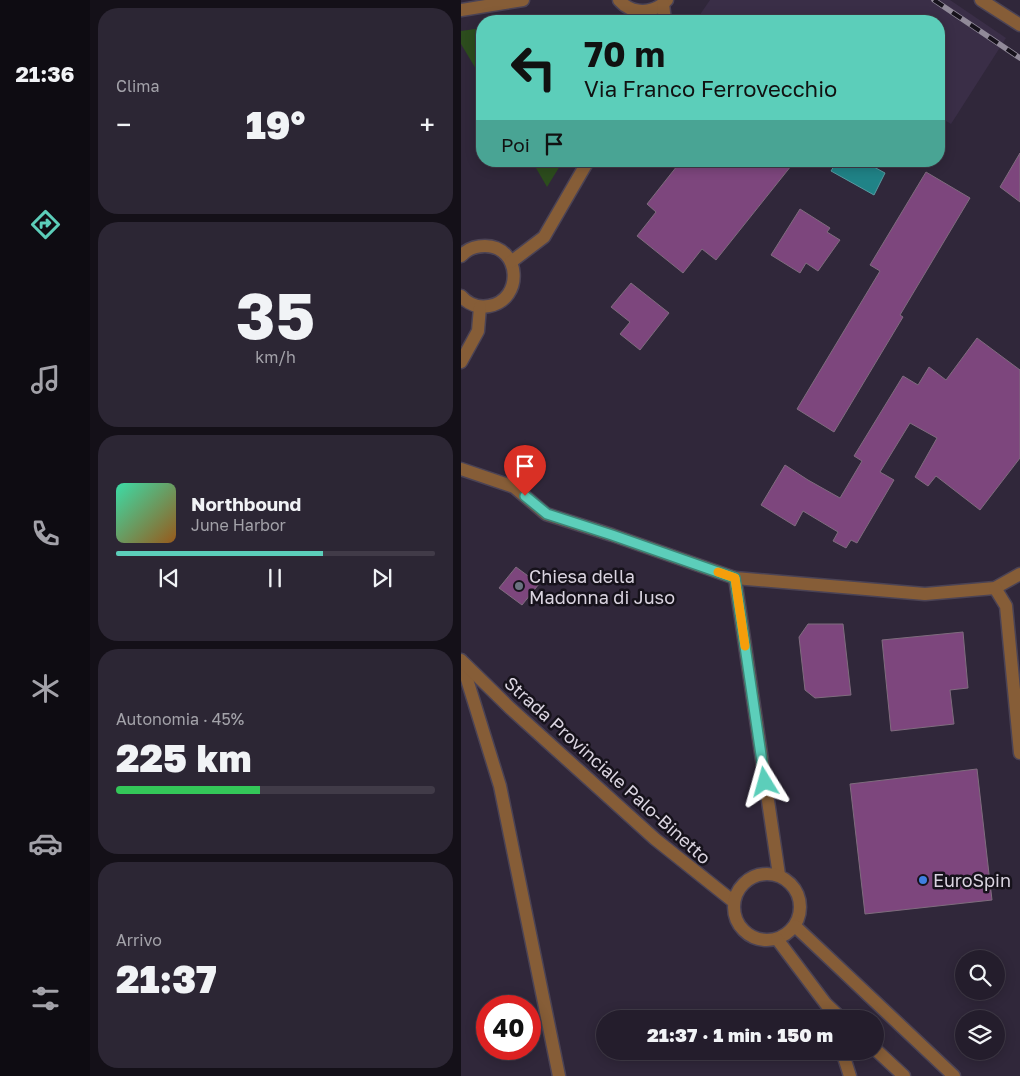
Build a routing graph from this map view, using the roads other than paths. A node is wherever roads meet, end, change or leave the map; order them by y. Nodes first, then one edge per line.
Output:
1 (523, 0) edge
2 (619, 0) edge
3 (981, 0) edge
4 (665, 2) edge
5 (461, 10) edge
6 (665, 15) edge
7 (1020, 25) edge
8 (585, 167) edge
9 (461, 256) edge
10 (511, 262) junction
11 (461, 296) edge
12 (480, 307) junction
13 (461, 362) edge
14 (461, 463) edge
15 (466, 471) edge
16 (1020, 574) edge
17 (735, 578) junction
18 (995, 588) junction
19 (461, 660) edge
20 (1020, 753) edge
21 (779, 875) junction
22 (734, 902) junction
23 (795, 926) junction
24 (777, 939) junction
25 (826, 1004) junction
26 (828, 1010) edge
27 (832, 1010) edge
28 (884, 1057) edge
29 (845, 1060) edge
30 (559, 1076) edge
31 (850, 1076) edge
32 (905, 1076) edge
33 (954, 1076) edge

1 - 5 street
2 - 4 street
3 - 7 street
4 - 6 street
8 - 10 street
9 - 10 street
10 - 12 street
11 - 12 street
12 - 13 street
14 - 15 street
15 - 17 street
16 - 18 street
17 - 18 street
17 - 21 street
18 - 20 street
19 - 22 street, Strada Provinciale Palo-Binetto
19 - 30 street
21 - 22 street
21 - 23 street
22 - 24 street
23 - 24 street
23 - 33 street
24 - 25 street
25 - 26 street
25 - 27 street
28 - 32 street
29 - 31 street

